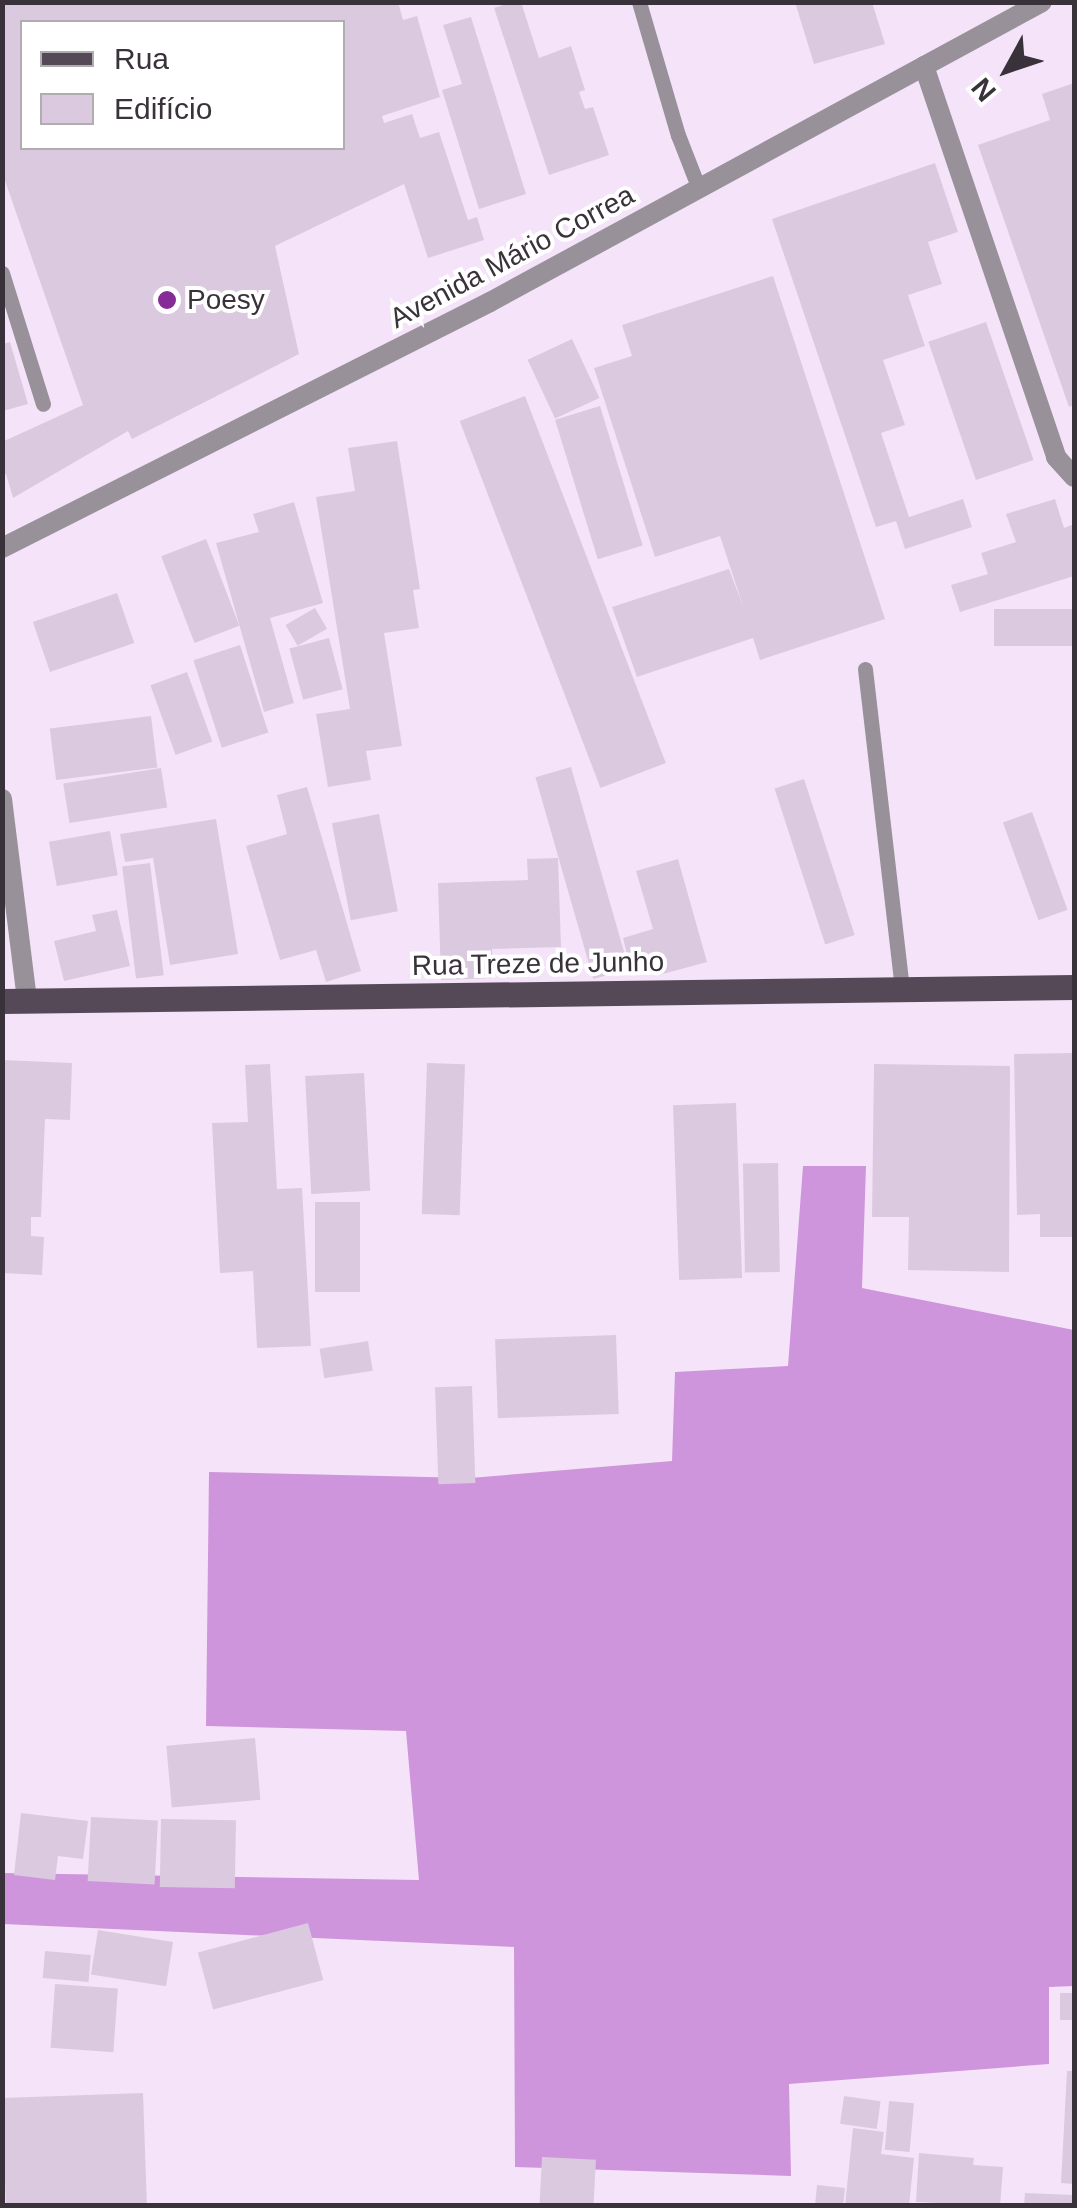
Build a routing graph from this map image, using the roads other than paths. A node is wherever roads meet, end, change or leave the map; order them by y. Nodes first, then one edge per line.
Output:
1 (638, 2) edge
2 (1042, 2) edge
3 (924, 66) junction
4 (699, 189) junction
5 (2, 273) edge
6 (43, 404) dead end
7 (1074, 478) edge
8 (2, 548) edge
9 (865, 669) dead end
10 (2, 799) edge
11 (1074, 987) edge
12 (902, 990) junction
13 (15, 1001) edge

1 - 4 lane
2 - 3 street, Avenida Mário Correa
3 - 4 street, Avenida Mário Correa
3 - 7 street
4 - 8 street, Avenida Mário Correa
5 - 6 lane
9 - 12 lane
10 - 13 street
11 - 12 main road, Rua Treze de Junho
12 - 13 main road, Rua Treze de Junho

